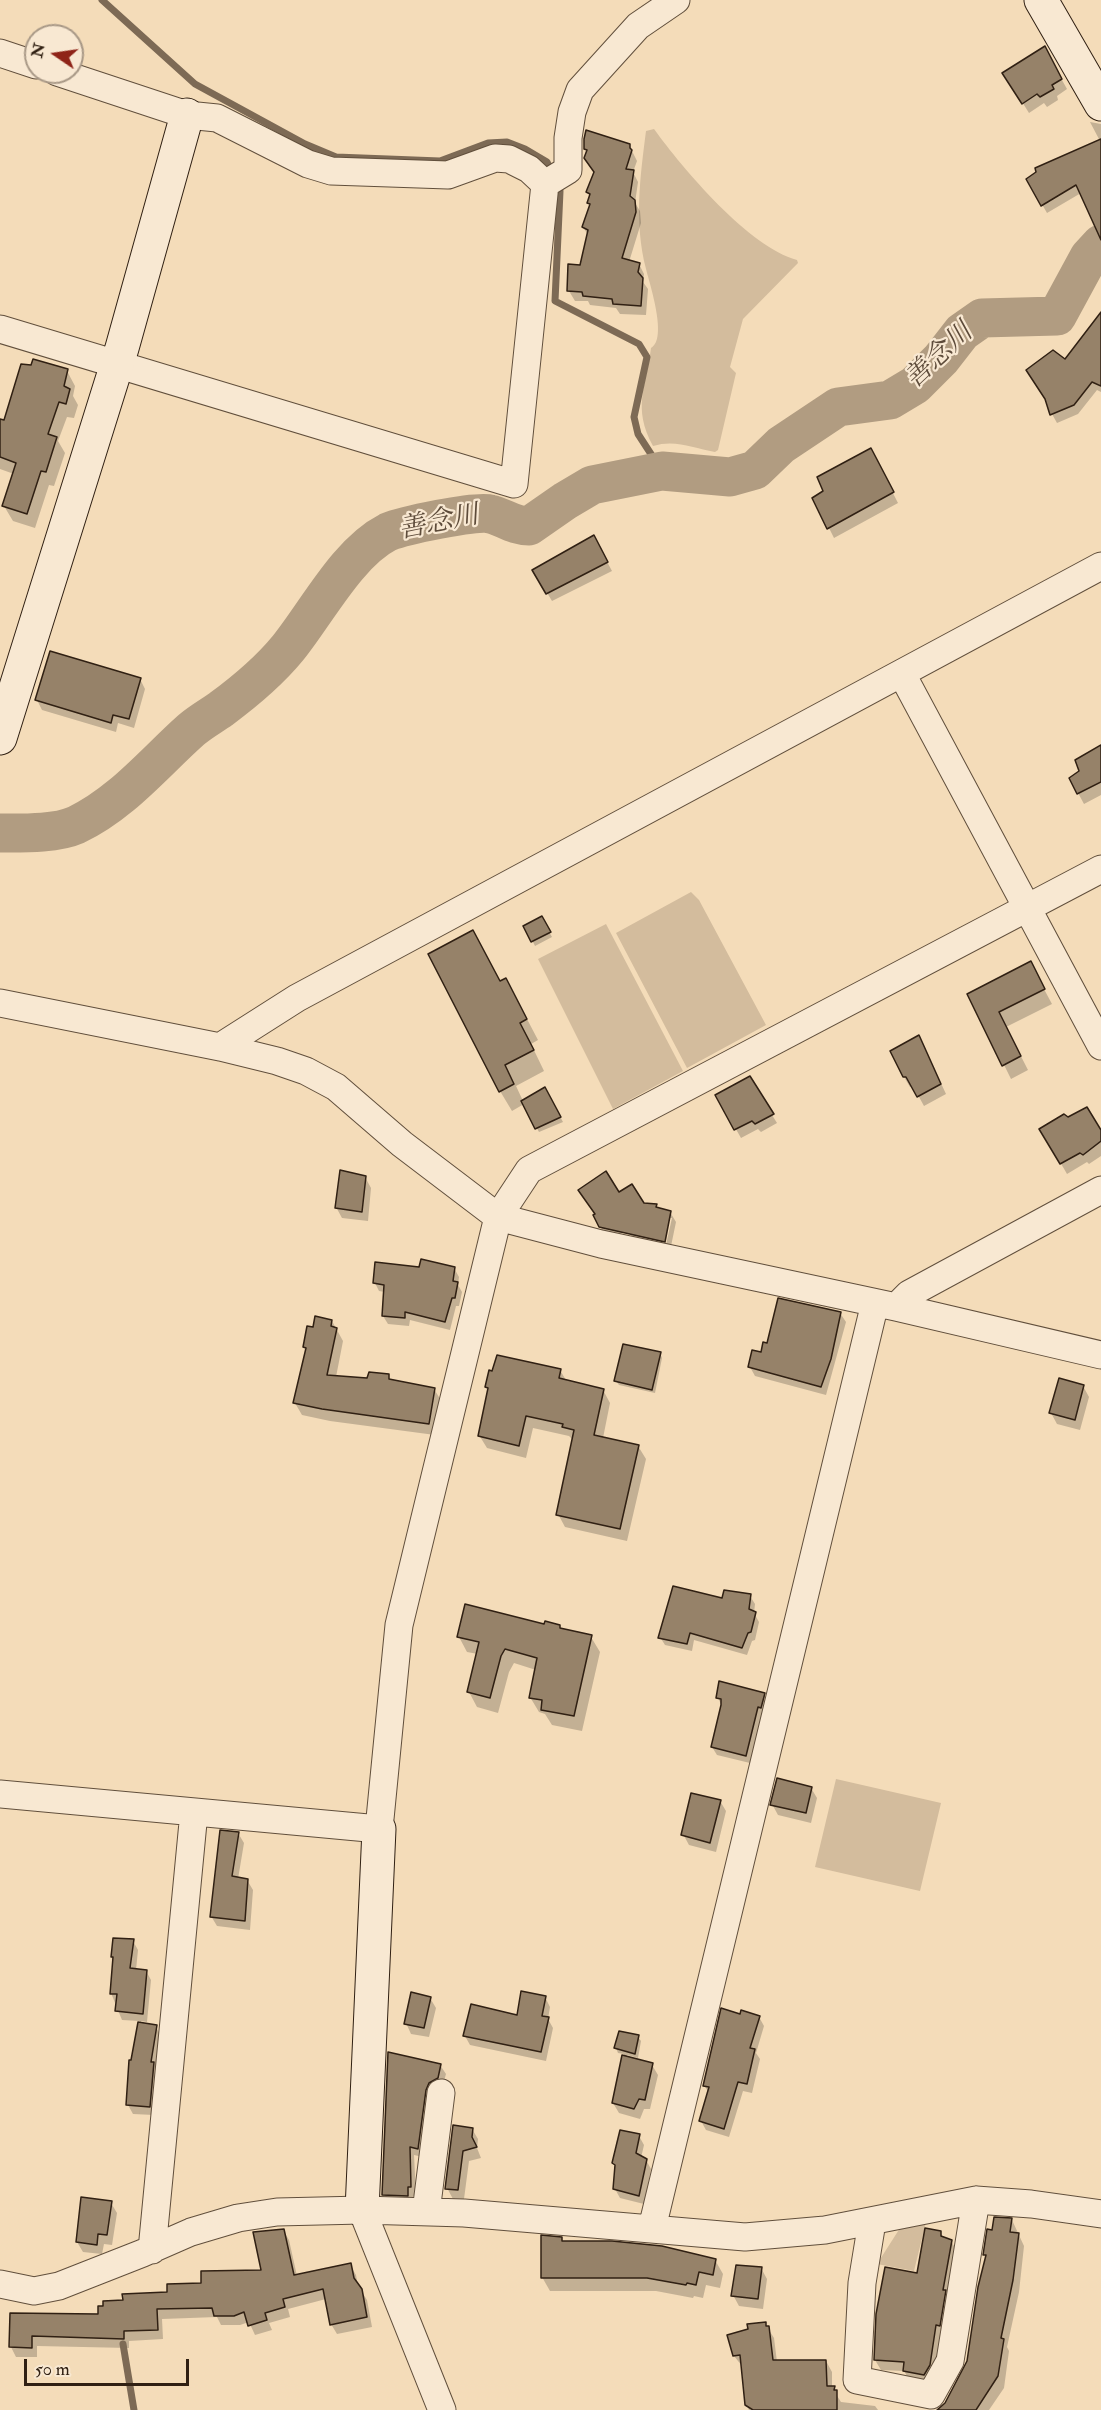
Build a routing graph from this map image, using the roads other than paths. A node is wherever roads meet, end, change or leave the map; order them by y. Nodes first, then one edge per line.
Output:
1 (676, 0) edge
2 (1041, 0) edge
3 (0, 53) edge
4 (24, 61) edge
5 (84, 81) edge
6 (1101, 104) edge
7 (187, 115) junction
8 (545, 184) junction
9 (0, 329) edge
10 (116, 363) junction
11 (1101, 566) edge
12 (902, 674) junction
13 (0, 738) edge
14 (1101, 869) edge
15 (1026, 908) junction
16 (0, 1003) edge
17 (1101, 1046) edge
18 (220, 1047) junction
19 (1101, 1190) edge
20 (498, 1216) junction
21 (885, 1305) junction
22 (1101, 1355) edge
23 (0, 1794) edge
24 (194, 1812) junction
25 (379, 1830) junction
26 (441, 2093) dead end
27 (976, 2200) junction
28 (362, 2210) junction
29 (426, 2212) junction
30 (1101, 2214) edge
31 (872, 2222) junction
32 (652, 2228) junction
33 (152, 2250) junction
34 (0, 2284) edge
35 (442, 2410) edge

1 - 8 street
2 - 6 street
3 - 4 street
5 - 7 street
7 - 8 street
7 - 10 street
8 - 10 street
9 - 10 street
10 - 13 street
11 - 12 street
12 - 15 street
12 - 18 street
14 - 15 street
15 - 17 street
15 - 20 street
16 - 18 street
18 - 20 street
19 - 21 street
20 - 21 street
20 - 25 street
21 - 22 street
21 - 32 street
23 - 24 street
24 - 25 street
24 - 33 street
25 - 28 street
26 - 29 street
27 - 30 street
27 - 31 street
27 - 31 street
28 - 29 street
28 - 33 street
28 - 35 street
29 - 32 street
31 - 32 street
33 - 34 street

